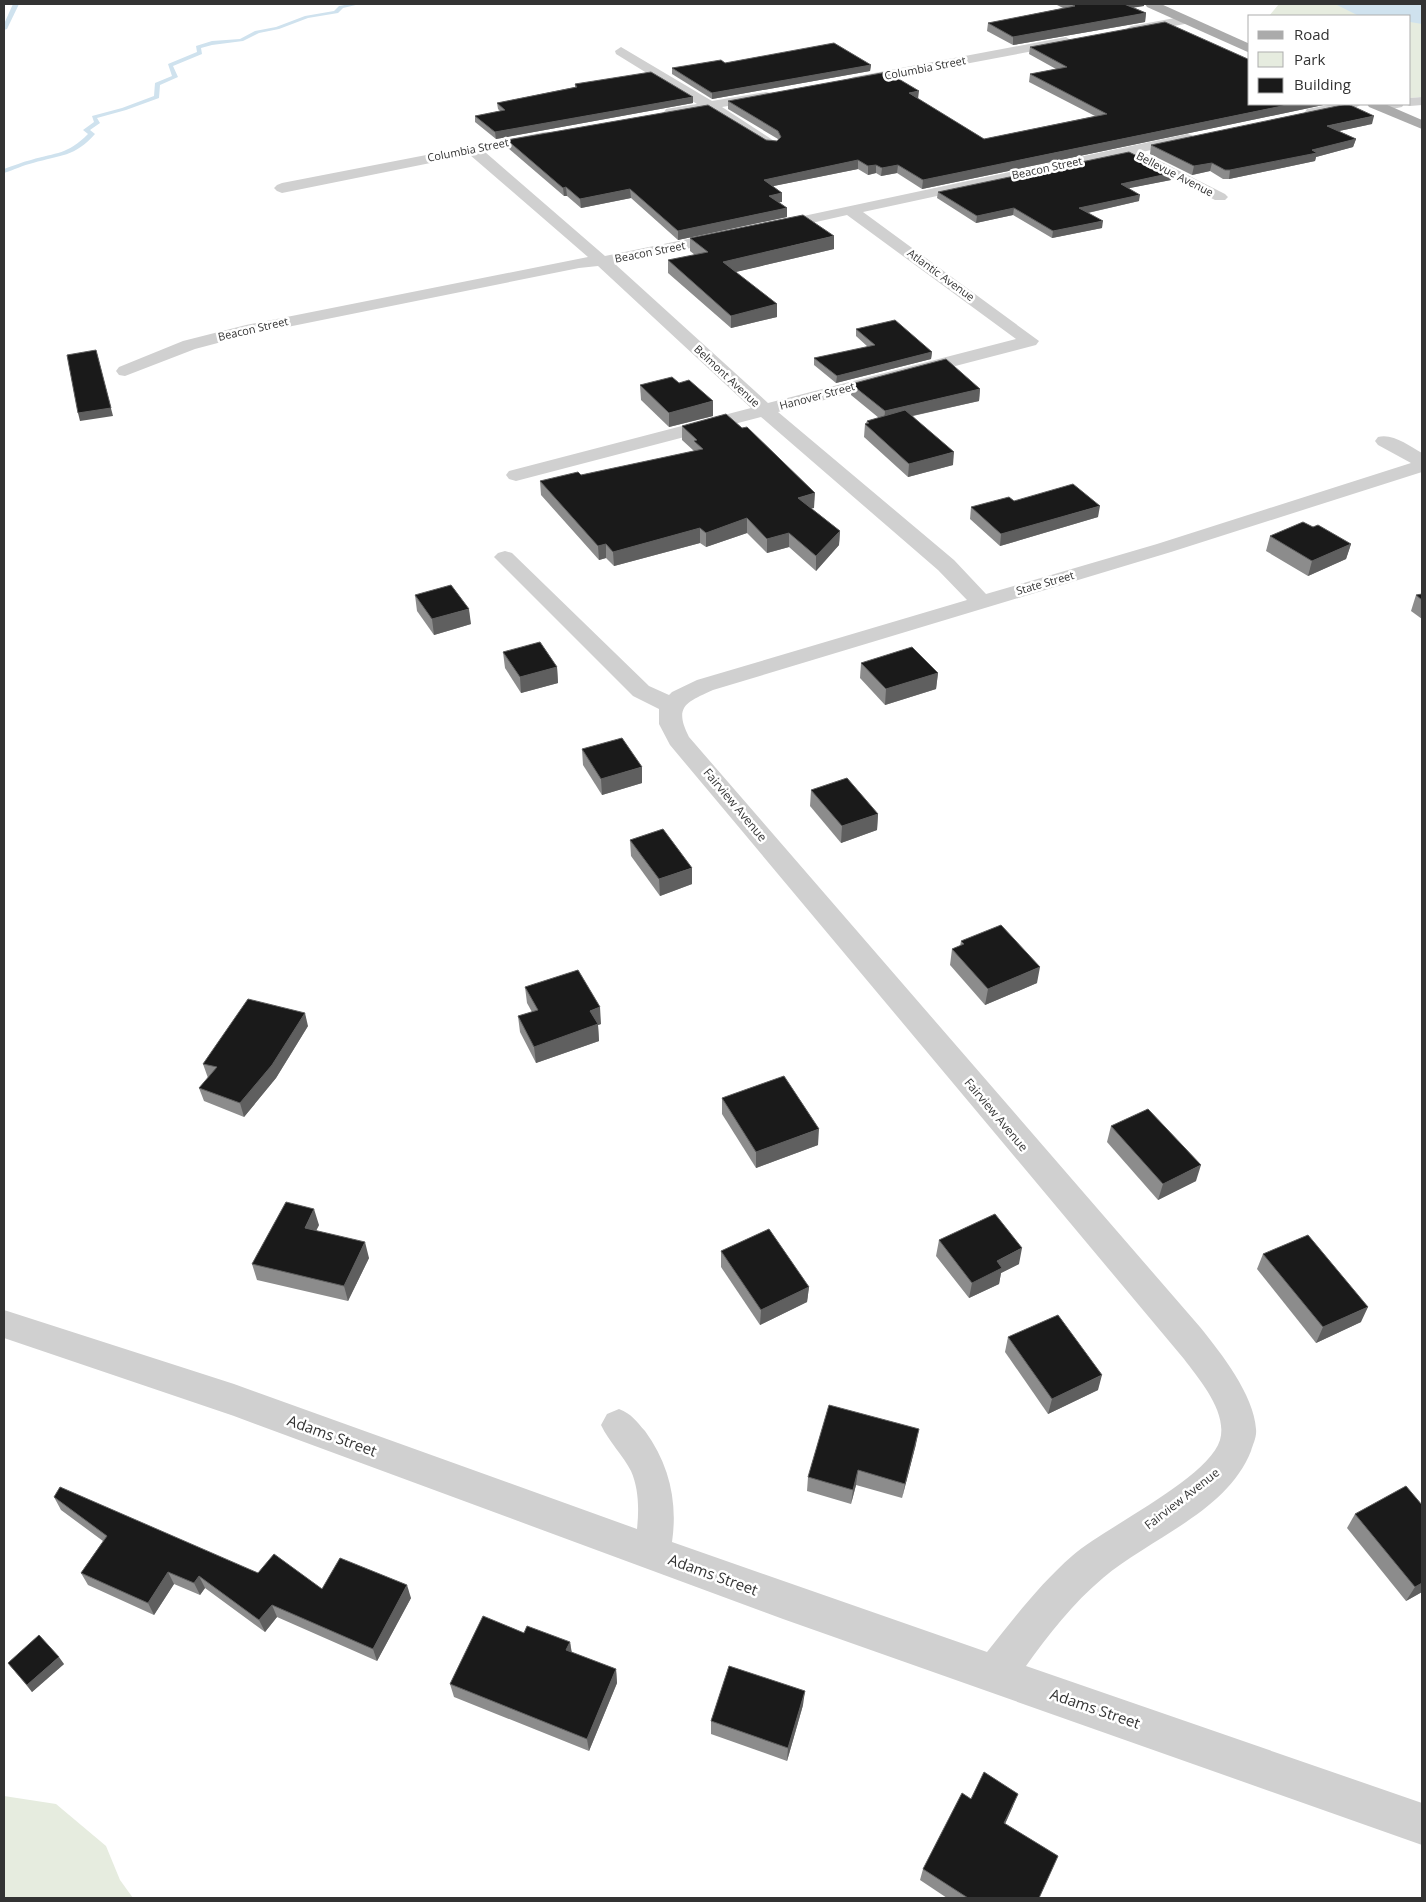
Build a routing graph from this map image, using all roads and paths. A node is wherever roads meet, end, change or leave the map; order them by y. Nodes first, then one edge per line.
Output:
1 (1151, 4) edge
2 (1186, 20) junction
3 (1116, 32) edge
4 (1079, 39) edge
5 (1248, 48) edge
6 (621, 51) dead end
7 (841, 83) edge
8 (775, 94) edge
9 (709, 105) junction
10 (1350, 105) edge
11 (1378, 105) edge
12 (662, 114) edge
13 (1298, 115) edge
14 (1422, 125) edge
15 (557, 133) edge
16 (1203, 135) edge
17 (772, 144) edge
18 (472, 149) junction
19 (1129, 151) junction
20 (282, 188) dead end
21 (1220, 197) dead end
22 (850, 210) junction
23 (602, 261) junction
24 (1030, 341) joint
25 (125, 370) dead end
26 (764, 410) junction
27 (1385, 441) dead end
28 (1422, 461) edge
29 (1422, 466) edge
30 (516, 475) dead end
31 (505, 557) dead end
32 (982, 602) junction
33 (672, 706) junction
34 (4, 1324) edge
35 (619, 1425) dead end
36 (651, 1552) junction
37 (995, 1674) junction
38 (1422, 1824) edge

1 - 2 main road
2 - 3 street
2 - 5 main road
4 - 7 street, Columbia Street
6 - 9 street
8 - 9 street
9 - 12 street
9 - 17 street
10 - 13 street
11 - 14 main road
15 - 18 street, Columbia Street
16 - 19 street, Beacon Street
18 - 20 street, Columbia Street
18 - 23 street, Belmont Avenue
19 - 21 street, Bellevue Avenue
19 - 22 street, Beacon Street
22 - 23 street, Beacon Street
22 - 24 street, Atlantic Avenue
23 - 25 street, Beacon Street
23 - 26 street, Belmont Avenue
24 - 26 street, Hanover Street
26 - 30 street, Hanover Street
26 - 32 street, Belmont Avenue
27 - 28 street
29 - 32 street, State Street
31 - 33 street
32 - 33 street, State Street
33 - 37 street, Fairview Avenue
34 - 36 street, Adams Street
35 - 36 street
36 - 37 street, Adams Street
37 - 38 street, Adams Street

